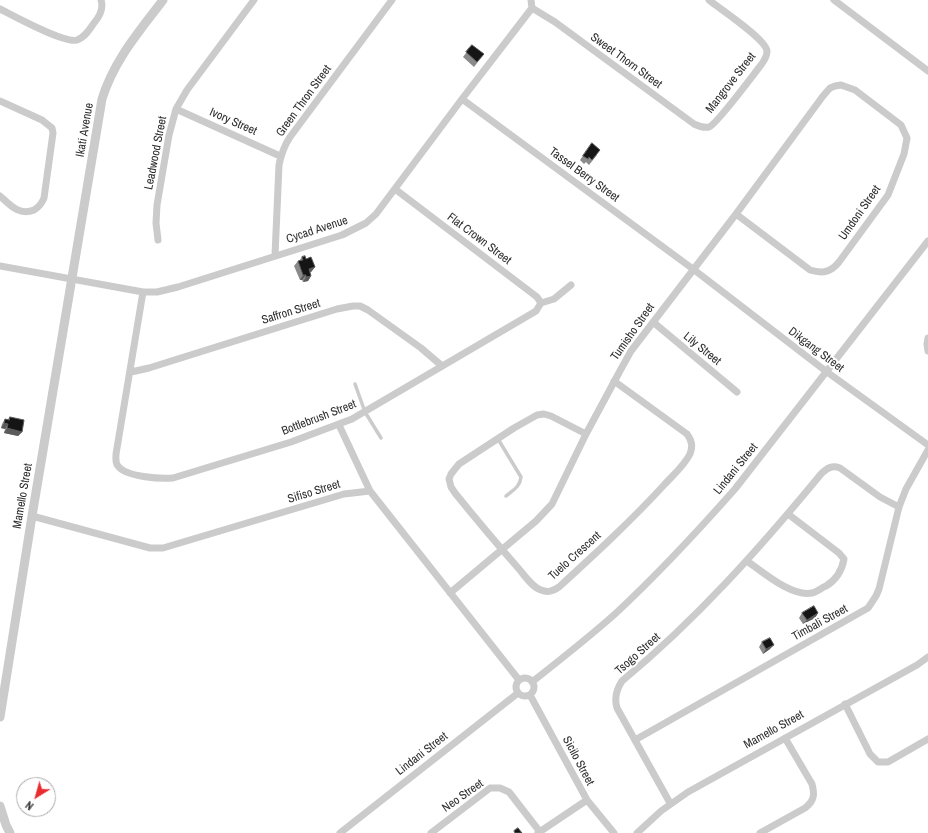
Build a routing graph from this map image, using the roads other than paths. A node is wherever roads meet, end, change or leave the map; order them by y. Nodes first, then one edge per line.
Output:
1 (101, 0) edge
2 (163, 0) edge
3 (254, 0) edge
4 (392, 0) edge
5 (531, 0) edge
6 (709, 0) edge
7 (834, 0) edge
8 (532, 8) junction
9 (0, 9) edge
10 (928, 71) edge
11 (841, 85) joint
12 (462, 99) junction
13 (0, 101) edge
14 (176, 109) junction
15 (709, 127) joint
16 (280, 156) junction
17 (395, 189) junction
18 (0, 196) edge
19 (736, 214) junction
20 (158, 240) dead end
21 (928, 241) edge
22 (275, 255) junction
23 (0, 266) edge
24 (693, 269) junction
25 (72, 280) junction
26 (571, 285) dead end
27 (143, 292) junction
28 (540, 303) junction
29 (653, 322) junction
30 (928, 338) edge
31 (928, 351) edge
32 (442, 366) junction
33 (131, 372) junction
34 (827, 372) junction
35 (614, 381) junction
36 (355, 384) dead end
37 (737, 392) dead end
38 (365, 412) junction
39 (339, 425) junction
40 (586, 434) junction
41 (381, 438) dead end
42 (498, 439) junction
43 (928, 445) edge
44 (928, 450) edge
45 (370, 491) junction
46 (506, 496) dead end
47 (899, 507) junction
48 (788, 514) junction
49 (32, 516) junction
50 (501, 549) junction
51 (747, 561) junction
52 (450, 593) junction
53 (928, 657) edge
54 (519, 680) junction
55 (532, 682) junction
56 (518, 694) junction
57 (530, 695) junction
58 (845, 704) junction
59 (0, 717) edge
60 (785, 738) junction
61 (928, 739) edge
62 (635, 740) junction
63 (587, 800) junction
64 (670, 803) junction
65 (0, 806) edge
66 (539, 832) edge
67 (10, 833) edge
68 (340, 833) edge
69 (431, 833) edge
70 (614, 833) edge
71 (637, 833) edge
72 (760, 833) edge

1 - 9 street
2 - 25 street, Ikati Avenue
3 - 14 street, Leadwood Street
4 - 16 street, Green Thron Street
5 - 8 street
6 - 15 street, Mangrove Street
7 - 10 street
8 - 12 street, Cycad Avenue
8 - 15 street, Sweet Thorn Street
11 - 19 street, Tumisho Street
11 - 19 street, Umdoni Street
12 - 17 street, Cycad Avenue
12 - 24 street, Tassel Berry Street
13 - 18 street
14 - 16 street, Ivory Street
14 - 20 street, Leadwood Street
16 - 22 street, Green Thron Street
17 - 22 street, Cycad Avenue
17 - 28 street, Flat Crown Street
19 - 24 street, Tumisho Street
21 - 34 street, Lindani Street
22 - 27 street, Cycad Avenue
23 - 25 street, Cycad Avenue
24 - 29 street, Tumisho Street
24 - 34 street, Dikgang Street
25 - 27 street, Cycad Avenue
25 - 49 street, Mamello Street
26 - 28 street
27 - 33 street
28 - 32 street, Bottlebrush Street
29 - 35 street, Tumisho Street
29 - 37 street, Lily Street
30 - 31 street
32 - 33 street, Saffron Street
32 - 38 street, Bottlebrush Street
33 - 39 street, Bottlebrush Street
34 - 43 street, Dikgang Street
34 - 55 street, Lindani Street
35 - 40 street, Tumisho Street
35 - 50 street, Tuelo Crescent
36 - 38 lane
38 - 39 street, Bottlebrush Street
38 - 41 lane
39 - 45 street
40 - 42 street, Tuelo Crescent
40 - 50 street, Tumisho Street
42 - 46 lane
42 - 50 street, Tuelo Crescent
44 - 47 street, Timbali Street
45 - 49 street, Sifiso Street
45 - 52 street
47 - 48 street, Tsogo Street
47 - 62 street, Timbali Street
48 - 51 street, Tsogo Street
48 - 51 street
49 - 59 street, Mamello Street
50 - 52 street, Tumisho Street
51 - 62 street, Tsogo Street
52 - 54 street
53 - 58 street, Mamello Street
54 - 55 street
54 - 56 street
55 - 57 street
56 - 57 street
56 - 68 street, Lindani Street
57 - 63 street, Sicilo Street
58 - 60 street, Mamello Street
58 - 61 street
60 - 64 street, Mamello Street
60 - 72 street
62 - 64 street, Tsogo Street
63 - 66 street
63 - 70 street, Sicilo Street
64 - 71 street, Mamello Street
65 - 67 street
66 - 69 street, Neo Street

